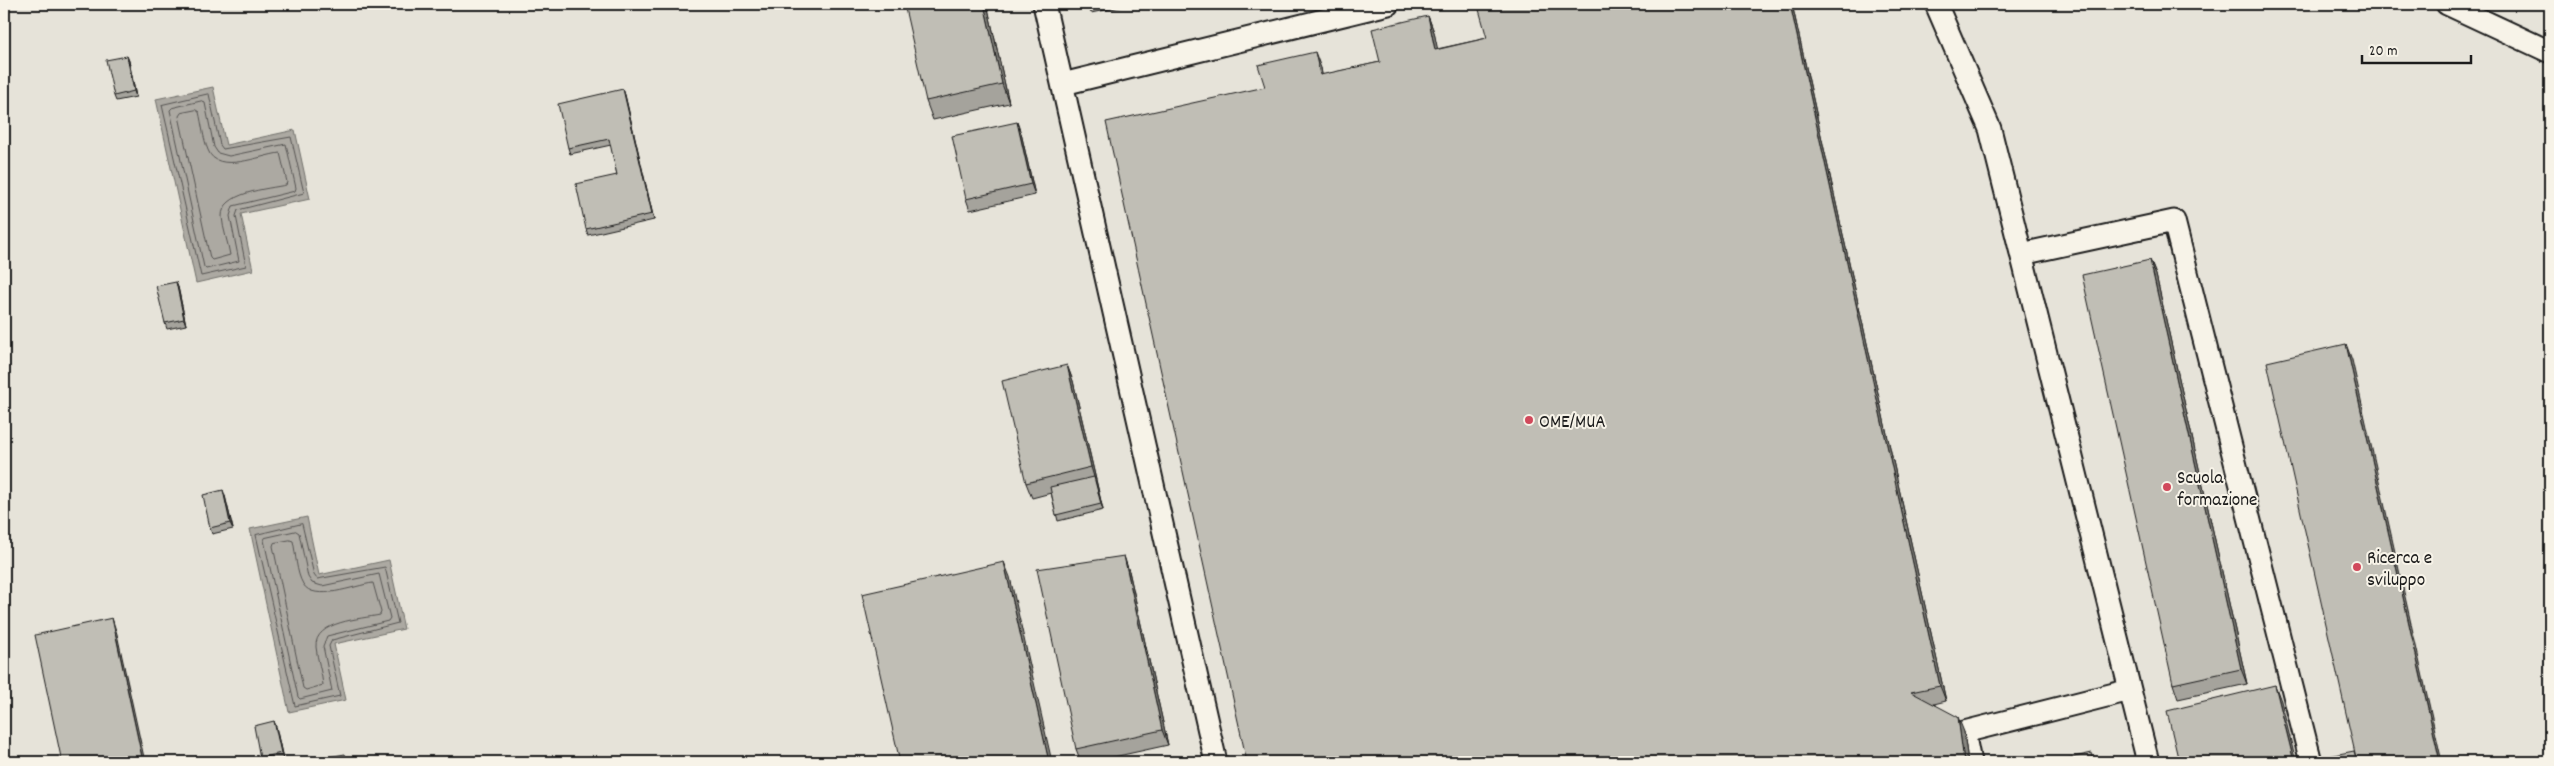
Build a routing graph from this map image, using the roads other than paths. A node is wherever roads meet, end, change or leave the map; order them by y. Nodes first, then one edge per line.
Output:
1 (1044, 4) edge
2 (1388, 4) edge
3 (1936, 4) edge
4 (2447, 4) edge
5 (2550, 52) edge
6 (1063, 84) junction
7 (2021, 254) junction
8 (2130, 690) junction
9 (1216, 762) edge
10 (1970, 762) edge
11 (2148, 762) edge
12 (2311, 762) edge

1 - 6 lane
2 - 6 lane
3 - 7 lane
4 - 5 lane
6 - 9 lane
7 - 8 lane
7 - 12 lane
8 - 10 lane
8 - 11 lane

